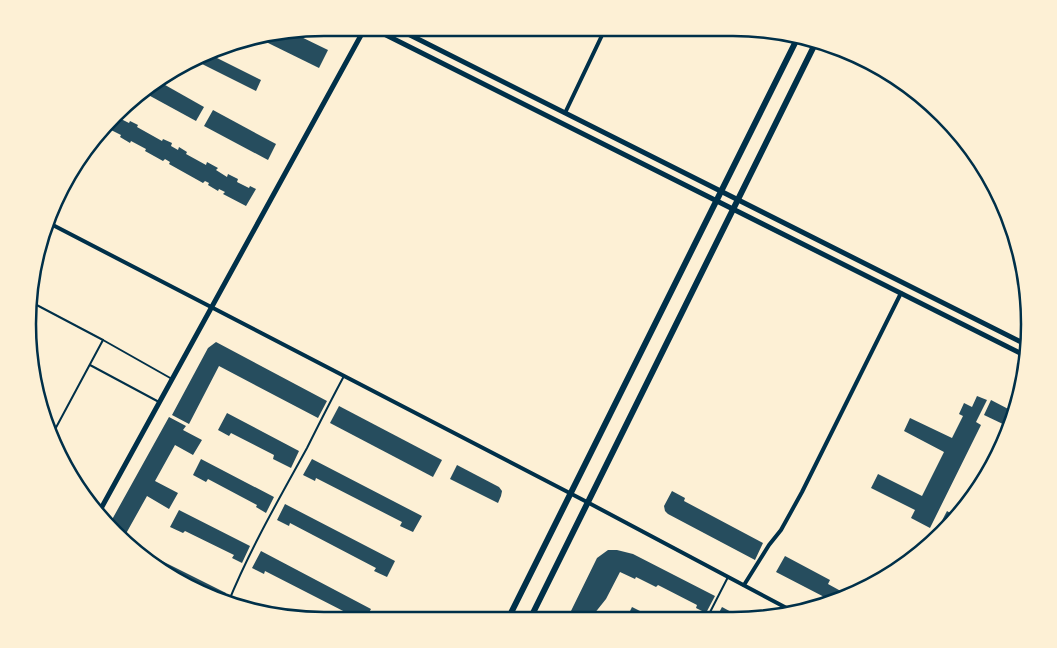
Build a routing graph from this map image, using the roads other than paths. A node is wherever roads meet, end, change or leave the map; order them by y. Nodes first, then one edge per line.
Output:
1 (361, 36) edge
2 (388, 36) edge
3 (412, 36) edge
4 (602, 36) edge
5 (795, 43) edge
6 (813, 48) edge
7 (565, 113) junction
8 (721, 191) junction
9 (716, 200) junction
10 (738, 200) junction
11 (733, 209) junction
12 (54, 226) edge
13 (901, 293) junction
14 (37, 305) edge
15 (211, 308) junction
16 (103, 340) junction
17 (1020, 342) edge
18 (1019, 352) edge
19 (90, 365) junction
20 (344, 376) junction
21 (172, 380) junction
22 (159, 402) junction
23 (56, 428) edge
24 (571, 494) junction
25 (587, 502) junction
26 (102, 507) edge
27 (728, 577) junction
28 (744, 585) junction
29 (231, 596) edge
30 (784, 607) edge
31 (512, 612) edge
32 (533, 612) edge
33 (710, 612) edge

1 - 15 street
2 - 9 street
3 - 7 street
4 - 7 street
5 - 8 main road
6 - 10 main road
7 - 8 street
8 - 9 main road
8 - 10 street
9 - 11 street
9 - 24 main road
10 - 11 main road
10 - 17 street
11 - 13 street
11 - 25 main road
12 - 15 street
13 - 18 street
13 - 28 street
14 - 16 lane
15 - 20 street
15 - 21 street
16 - 19 lane
16 - 21 lane
19 - 22 lane
19 - 23 lane
20 - 24 street
20 - 29 lane
21 - 22 street
22 - 26 street
24 - 25 street
24 - 31 main road
25 - 27 street
25 - 32 main road
27 - 28 street
27 - 33 lane
28 - 30 street

